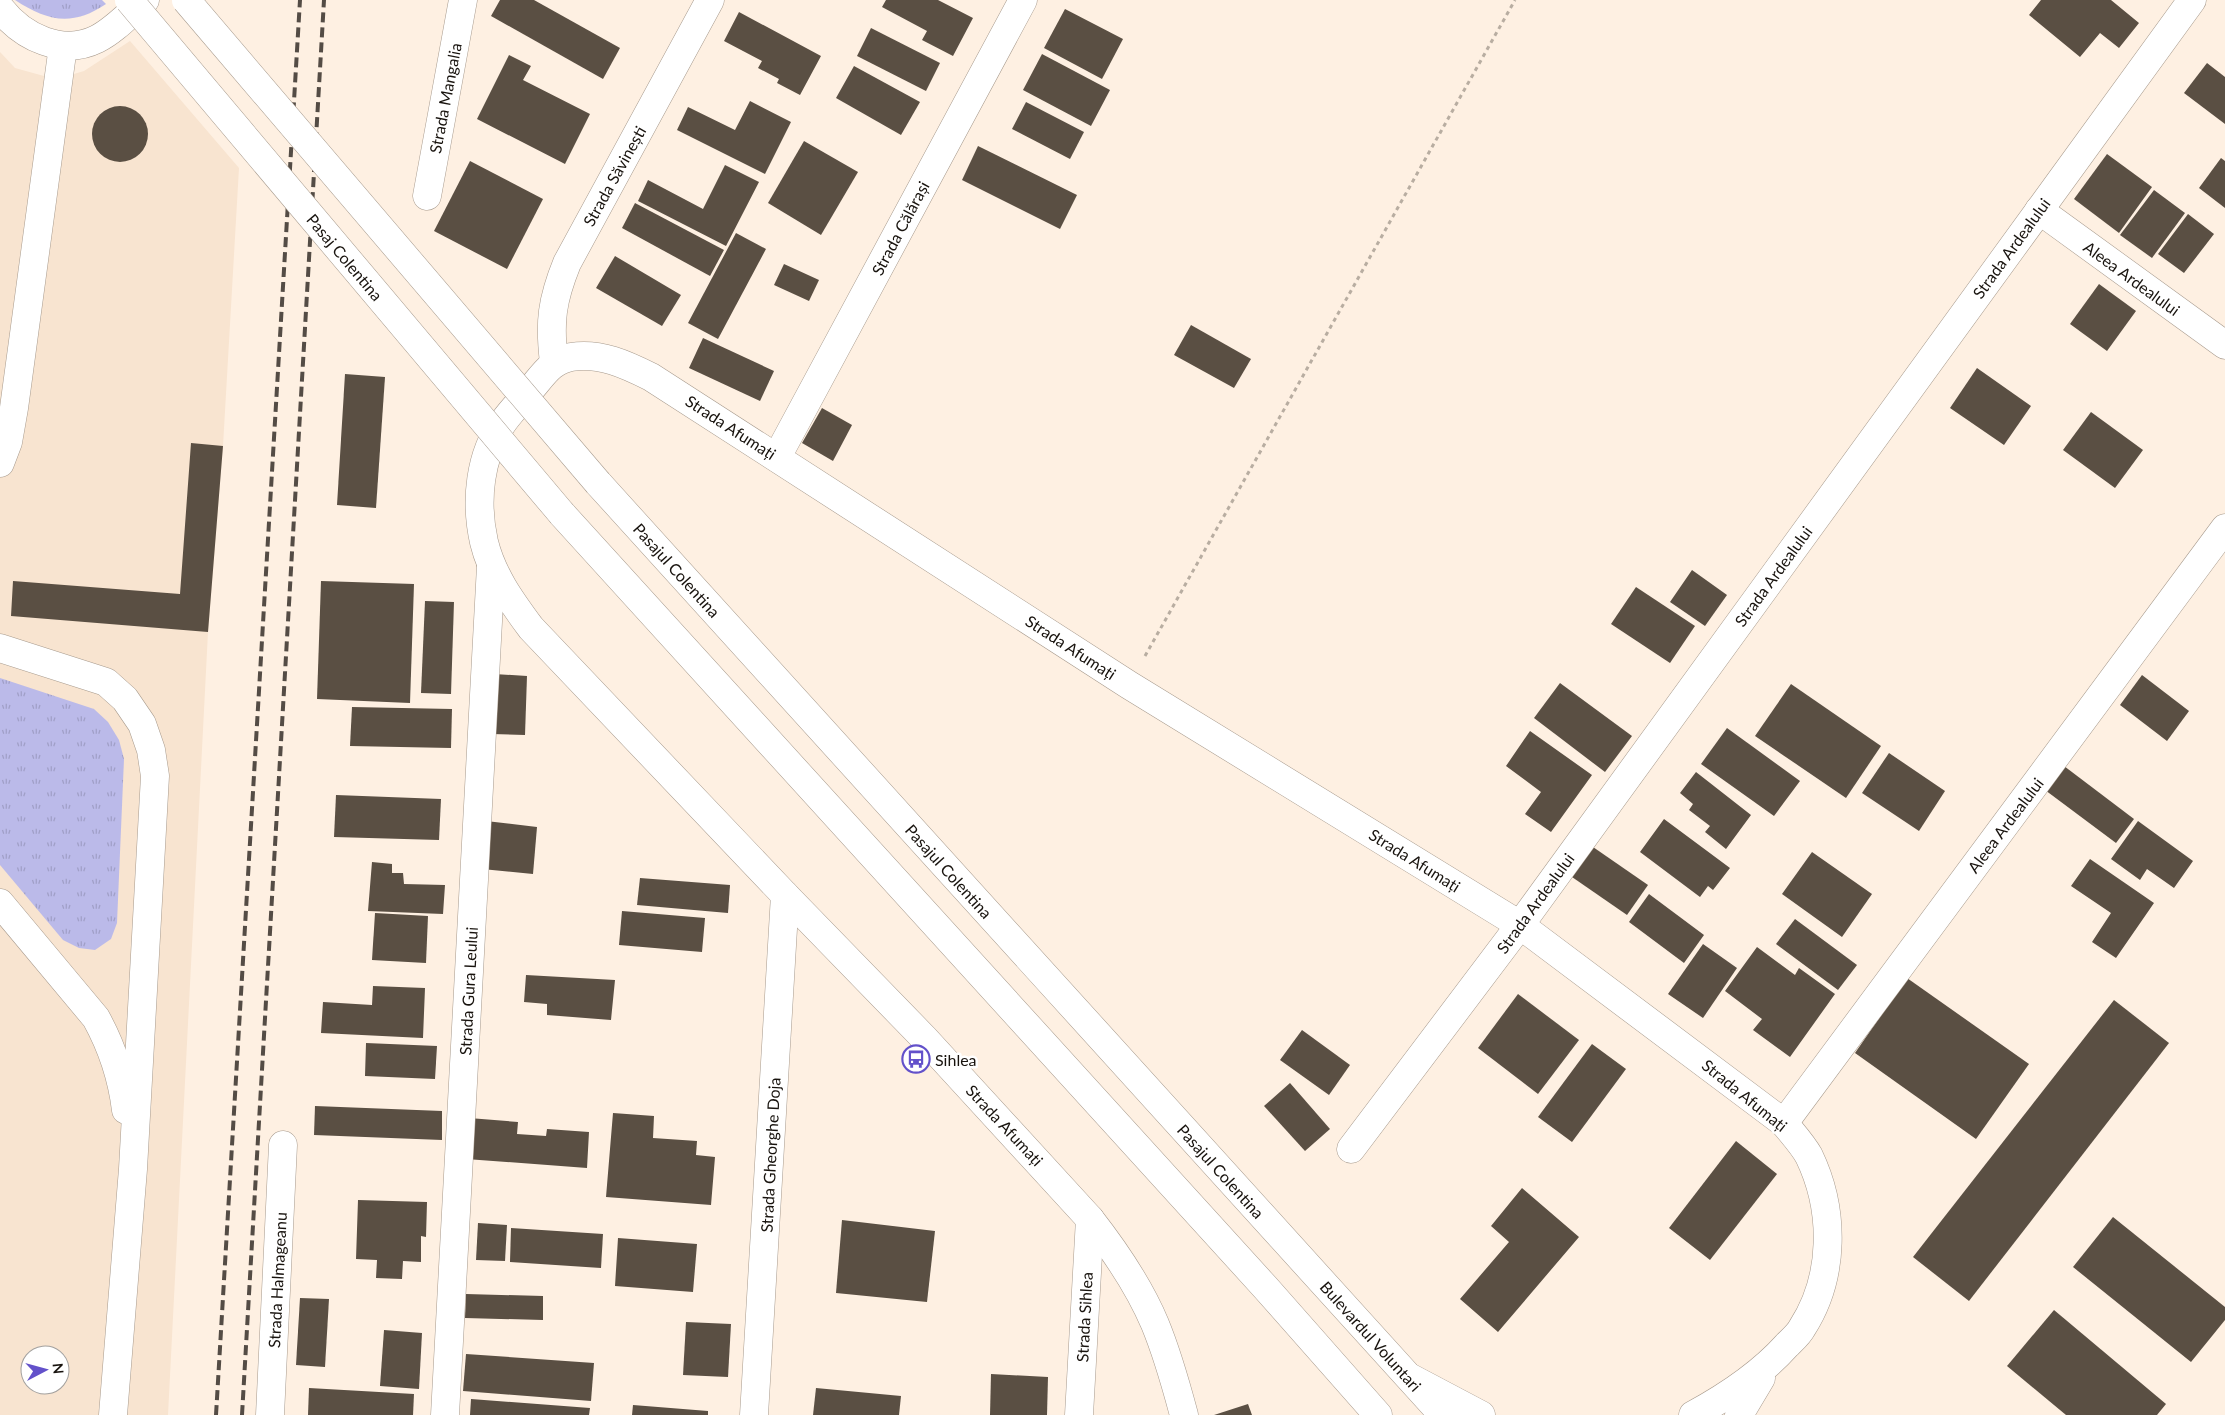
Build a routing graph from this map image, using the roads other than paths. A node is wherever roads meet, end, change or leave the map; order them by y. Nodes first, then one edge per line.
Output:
1 (129, 0) edge
2 (145, 0) edge
3 (186, 0) edge
4 (464, 0) edge
5 (710, 0) edge
6 (1023, 0) edge
7 (2192, 0) edge
8 (0, 8) edge
9 (63, 46) junction
10 (427, 196) dead end
11 (2039, 210) junction
12 (2225, 345) edge
13 (554, 362) junction
14 (777, 457) junction
15 (0, 463) edge
16 (2225, 528) edge
17 (491, 566) junction
18 (0, 648) edge
19 (785, 895) junction
20 (0, 903) edge
21 (1520, 924) junction
22 (1784, 1123) junction
23 (283, 1145) dead end
24 (1351, 1149) dead end
25 (133, 1169) junction
26 (1090, 1220) junction
27 (1300, 1258) joint
28 (1771, 1363) junction
29 (1409, 1377) junction
30 (113, 1415) edge
31 (270, 1415) edge
32 (444, 1415) edge
33 (754, 1415) edge
34 (1079, 1415) edge
35 (1184, 1415) edge
36 (1378, 1415) edge
37 (1443, 1415) edge
38 (1481, 1415) edge
39 (1693, 1415) edge
40 (1738, 1415) edge

1 - 36 main road, Pasaj Colentina, bridge
2 - 9 main road
3 - 27 main road, Pasajul Colentina, bridge
4 - 10 main road, Strada Mangalia
5 - 13 main road, Strada Săvinești
6 - 14 main road, Strada Călărași
7 - 11 main road, Strada Ardealului
8 - 9 main road
9 - 15 main road
11 - 12 main road, Aleea Ardealului
11 - 21 main road, Strada Ardealului
13 - 14 main road, Strada Afumați
13 - 17 main road, Strada Afumați
14 - 21 main road, Strada Afumați
16 - 22 main road, Aleea Ardealului
17 - 19 main road, Strada Afumați
17 - 32 main road, Strada Gura Leului
18 - 25 main road
19 - 26 main road, Strada Afumați
19 - 33 main road, Strada Gheorghe Doja
20 - 25 main road
21 - 22 main road, Strada Afumați
21 - 24 main road, Strada Ardealului
22 - 28 main road, Strada Afumați
23 - 31 main road, Strada Halmageanu
25 - 30 main road
26 - 34 main road, Strada Sihlea
26 - 35 main road, Strada Afumați
27 - 29 main road, Bulevardul Voluntari
28 - 39 main road, Strada Afumați
28 - 40 main road, Strada Afumați
29 - 37 main road, Bulevardul Voluntari
29 - 38 main road

